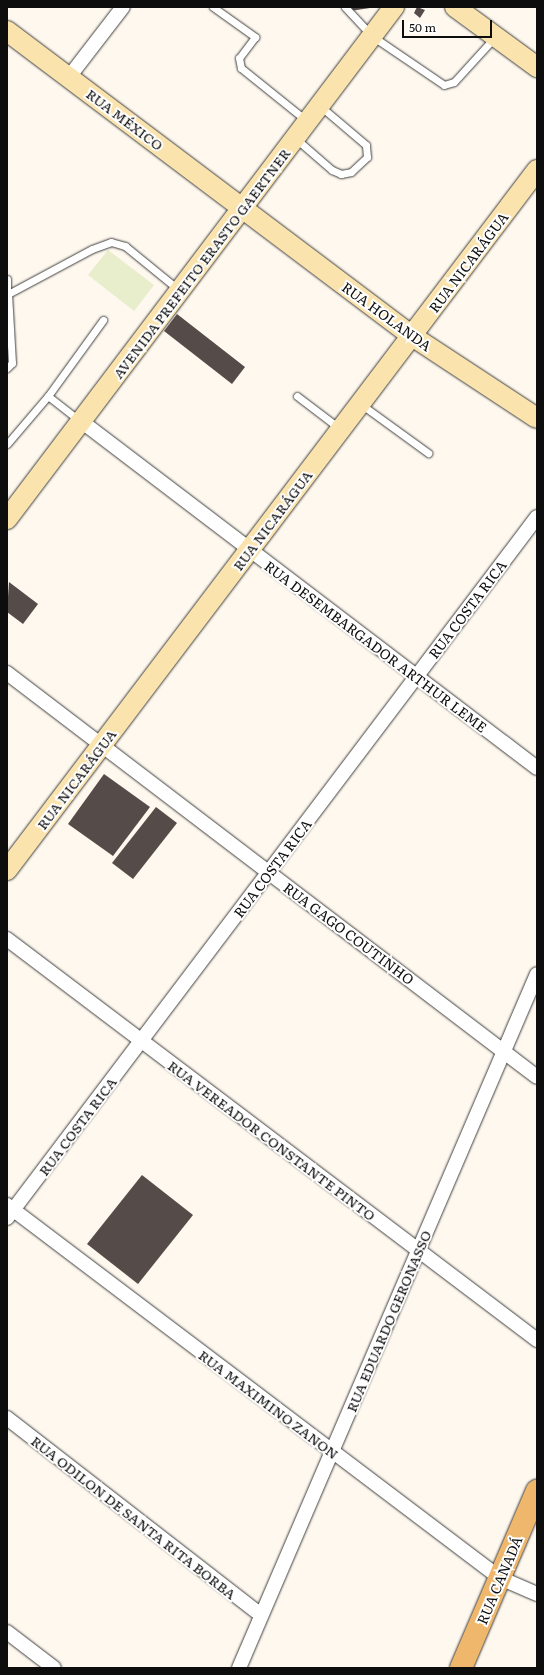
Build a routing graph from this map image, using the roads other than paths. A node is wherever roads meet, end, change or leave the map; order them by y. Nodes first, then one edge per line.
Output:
1 (123, 7) edge
2 (213, 7) edge
3 (455, 7) edge
4 (347, 8) edge
5 (391, 9) edge
6 (7, 31) edge
7 (372, 36) junction
8 (495, 36) junction
9 (537, 67) edge
10 (69, 77) junction
11 (320, 105) junction
12 (308, 122) junction
13 (295, 138) junction
14 (537, 170) edge
15 (242, 208) junction
16 (7, 279) edge
17 (180, 290) junction
18 (8, 294) edge
19 (103, 320) dead end
20 (412, 336) junction
21 (7, 368) edge
22 (48, 396) junction
23 (298, 396) dead end
24 (360, 404) junction
25 (537, 418) edge
26 (81, 421) junction
27 (341, 430) junction
28 (7, 444) edge
29 (428, 453) dead end
30 (537, 517) edge
31 (7, 519) edge
32 (250, 550) junction
33 (7, 673) edge
34 (416, 677) junction
35 (102, 745) junction
36 (537, 768) edge
37 (7, 870) edge
38 (269, 872) junction
39 (7, 939) edge
40 (537, 974) edge
41 (141, 1041) junction
42 (504, 1052) junction
43 (537, 1077) edge
44 (9, 1211) edge
45 (418, 1251) junction
46 (537, 1340) edge
47 (7, 1418) edge
48 (332, 1452) junction
49 (537, 1491) edge
50 (500, 1578) junction
51 (537, 1594) edge
52 (261, 1616) junction
53 (7, 1632) edge
54 (54, 1668) edge
55 (239, 1668) edge
56 (461, 1668) edge

1 - 10 street
2 - 12 lane
3 - 8 main road
4 - 7 lane
5 - 7 main road, AVENIDA PREFEITO ERASTO GAERTNER
6 - 10 main road, RUA MÉXICO
7 - 8 lane
7 - 11 main road, AVENIDA PREFEITO ERASTO GAERTNER
8 - 9 main road
10 - 15 main road, RUA MÉXICO
11 - 12 main road, AVENIDA PREFEITO ERASTO GAERTNER
11 - 13 lane
12 - 13 main road, AVENIDA PREFEITO ERASTO GAERTNER
13 - 15 main road, AVENIDA PREFEITO ERASTO GAERTNER
14 - 20 main road, RUA NICARÁGUA
15 - 17 main road, AVENIDA PREFEITO ERASTO GAERTNER
15 - 20 main road, RUA HOLANDA
16 - 18 lane
17 - 18 lane
17 - 26 main road, AVENIDA PREFEITO ERASTO GAERTNER
18 - 21 lane
19 - 22 lane
20 - 24 main road, RUA NICARÁGUA
20 - 25 main road, RUA HOLANDA
22 - 26 lane
22 - 28 lane
23 - 27 lane
24 - 27 main road, RUA NICARÁGUA
24 - 29 lane
26 - 31 main road, AVENIDA PREFEITO ERASTO GAERTNER
26 - 32 street, RUA DESEMBARGADOR ARTHUR LEME
27 - 32 main road, RUA NICARÁGUA
30 - 34 street, RUA COSTA RICA
32 - 34 street, RUA DESEMBARGADOR ARTHUR LEME
32 - 35 main road, RUA NICARÁGUA
33 - 35 street, RUA GAGO COUTINHO
34 - 36 street, RUA DESEMBARGADOR ARTHUR LEME
34 - 38 street, RUA COSTA RICA
35 - 37 main road, RUA NICARÁGUA
35 - 38 street, RUA GAGO COUTINHO
38 - 41 street, RUA COSTA RICA
38 - 42 street, RUA GAGO COUTINHO
39 - 41 street, RUA VEREADOR CONSTANTE PINTO
40 - 42 street, RUA EDUARDO GERONASSO
41 - 44 street, RUA COSTA RICA
41 - 45 street, RUA VEREADOR CONSTANTE PINTO
42 - 43 street, RUA GAGO COUTINHO
42 - 45 street, RUA EDUARDO GERONASSO
44 - 48 street, RUA MAXIMINO ZANON
45 - 46 street, RUA VEREADOR CONSTANTE PINTO
45 - 48 street, RUA EDUARDO GERONASSO
47 - 52 street, RUA ODILON DE SANTA RITA BORBA
48 - 50 street, RUA MAXIMINO ZANON
48 - 52 street, RUA EDUARDO GERONASSO
49 - 50 main road, RUA CANADÁ
50 - 51 street, RUA MAXIMINO ZANON
50 - 56 main road, RUA CANADÁ
52 - 55 street, RUA EDUARDO GERONASSO
53 - 54 street

